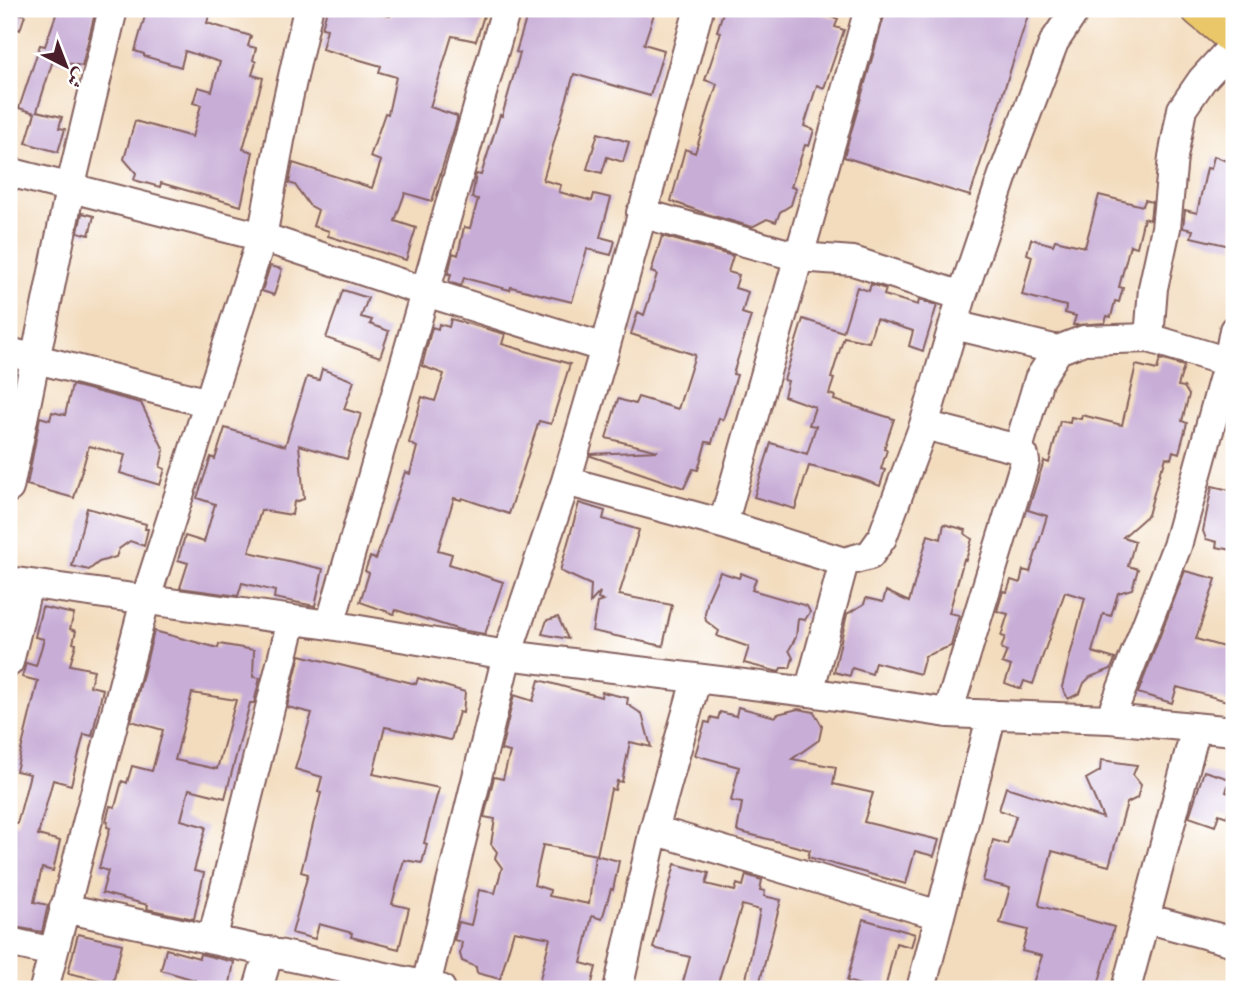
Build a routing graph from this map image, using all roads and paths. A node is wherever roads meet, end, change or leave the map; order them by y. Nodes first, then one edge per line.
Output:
1 (113, 9) edge
2 (308, 9) edge
3 (506, 9) edge
4 (699, 9) edge
5 (869, 9) edge
6 (1076, 9) edge
7 (1199, 9) edge
8 (1234, 38) edge
9 (1234, 45) edge
10 (9, 172) edge
11 (71, 189) junction
12 (641, 213) junction
13 (262, 237) junction
14 (799, 257) junction
15 (426, 292) junction
16 (962, 296) junction
17 (954, 324) junction
18 (1234, 330) edge
19 (1149, 338) junction
20 (606, 348) junction
21 (1058, 350) junction
22 (22, 356) edge
23 (1228, 362) junction
24 (209, 403) junction
25 (925, 425) junction
26 (1018, 449) junction
27 (566, 481) junction
28 (9, 488) edge
29 (723, 524) junction
30 (844, 562) junction
31 (19, 582) edge
32 (145, 601) junction
33 (292, 620) junction
34 (330, 625) junction
35 (507, 655) junction
36 (9, 662) edge
37 (696, 680) junction
38 (808, 692) junction
39 (948, 713) junction
40 (992, 714) junction
41 (1110, 719) junction
42 (1196, 728) junction
43 (1234, 731) edge
44 (654, 830) junction
45 (64, 908) junction
46 (939, 915) junction
47 (1145, 918) junction
48 (212, 940) junction
49 (9, 942) edge
50 (1234, 942) edge
51 (269, 951) junction
52 (53, 953) junction
53 (431, 988) edge
54 (44, 989) edge
55 (258, 989) edge
56 (618, 989) edge
57 (921, 989) edge
58 (1126, 989) edge

1 - 11 street
2 - 13 street
3 - 15 street
4 - 12 street
5 - 14 street
6 - 16 street
7 - 8 main road
9 - 19 street
10 - 11 street
11 - 13 street
11 - 22 street
12 - 14 street
12 - 20 street
13 - 15 street
13 - 24 street
14 - 16 street
14 - 29 street
15 - 20 street
15 - 34 street
16 - 17 street
17 - 21 street
17 - 25 street
18 - 23 street
19 - 21 street
19 - 23 street
20 - 27 street
21 - 26 street
22 - 24 street
22 - 28 street
23 - 41 street
24 - 32 street
25 - 26 street
25 - 30 street
26 - 39 street
27 - 29 street
27 - 35 street
29 - 30 street
30 - 38 street
31 - 32 street
31 - 36 street
32 - 33 street
32 - 45 street
33 - 34 street
33 - 48 street
34 - 35 street
35 - 37 street
35 - 53 street
37 - 38 street
37 - 44 street
38 - 39 street
39 - 40 street
40 - 41 street
40 - 46 street
41 - 42 street
42 - 43 street
42 - 47 street
44 - 46 street
44 - 56 street
45 - 48 street
45 - 52 street
46 - 57 street
47 - 50 street
47 - 58 street
48 - 51 street
49 - 52 street
51 - 53 street
51 - 55 street
52 - 54 street

